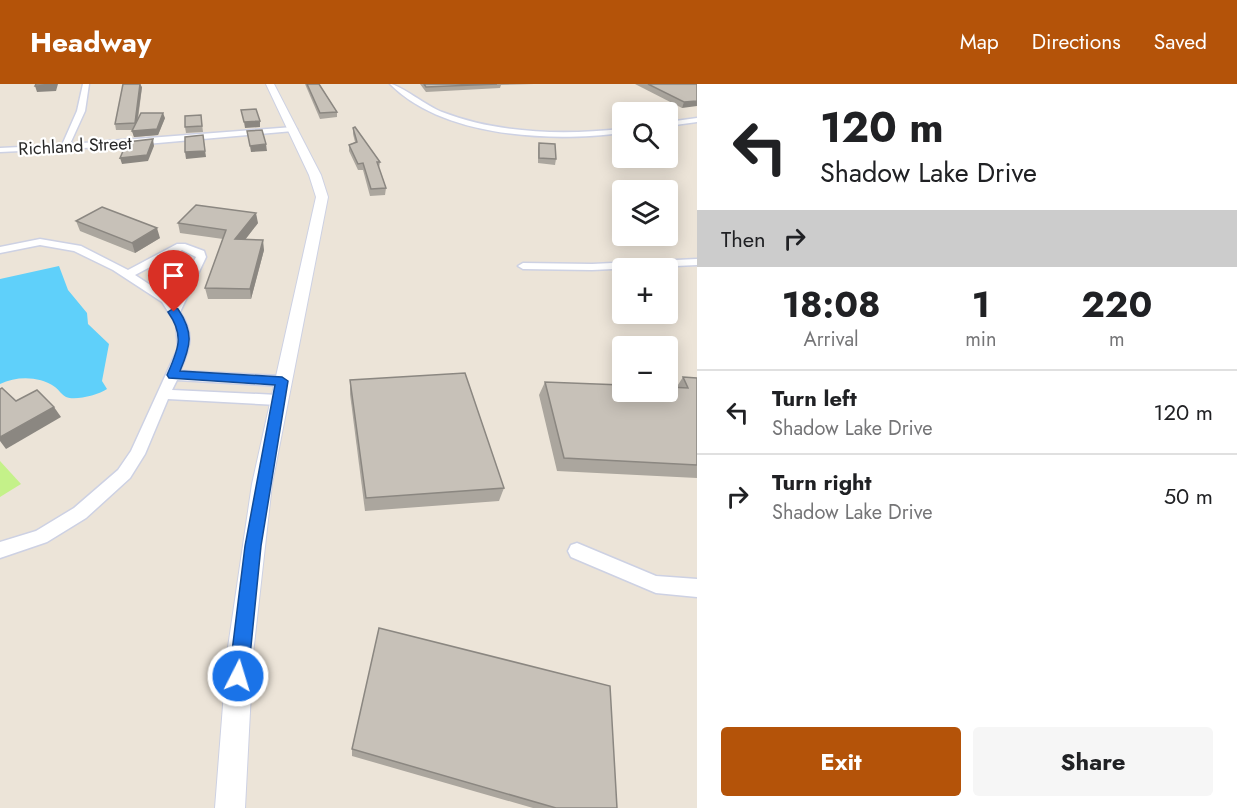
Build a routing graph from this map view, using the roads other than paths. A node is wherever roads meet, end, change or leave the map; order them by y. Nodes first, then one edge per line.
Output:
1 (86, 84) edge
2 (270, 84) edge
3 (393, 84) edge
4 (697, 120) edge
5 (678, 123) edge
6 (293, 129) junction
7 (612, 132) edge
8 (65, 147) junction
9 (0, 150) edge
10 (0, 250) edge
11 (697, 262) edge
12 (523, 266) dead end
13 (127, 275) junction
14 (174, 312) junction
15 (173, 375) junction
16 (280, 391) junction
17 (164, 394) junction
18 (0, 550) edge
19 (577, 551) dead end
20 (697, 588) edge
21 (230, 808) edge

1 - 8 street
2 - 6 street
3 - 7 street
4 - 5 street
6 - 8 street, Richland Street
6 - 16 street
8 - 9 street, Richland Street
10 - 13 street
11 - 12 street
13 - 14 street
13 - 14 street
14 - 15 street
15 - 16 street
15 - 17 street
16 - 17 street
16 - 21 street
17 - 18 street
19 - 20 street

